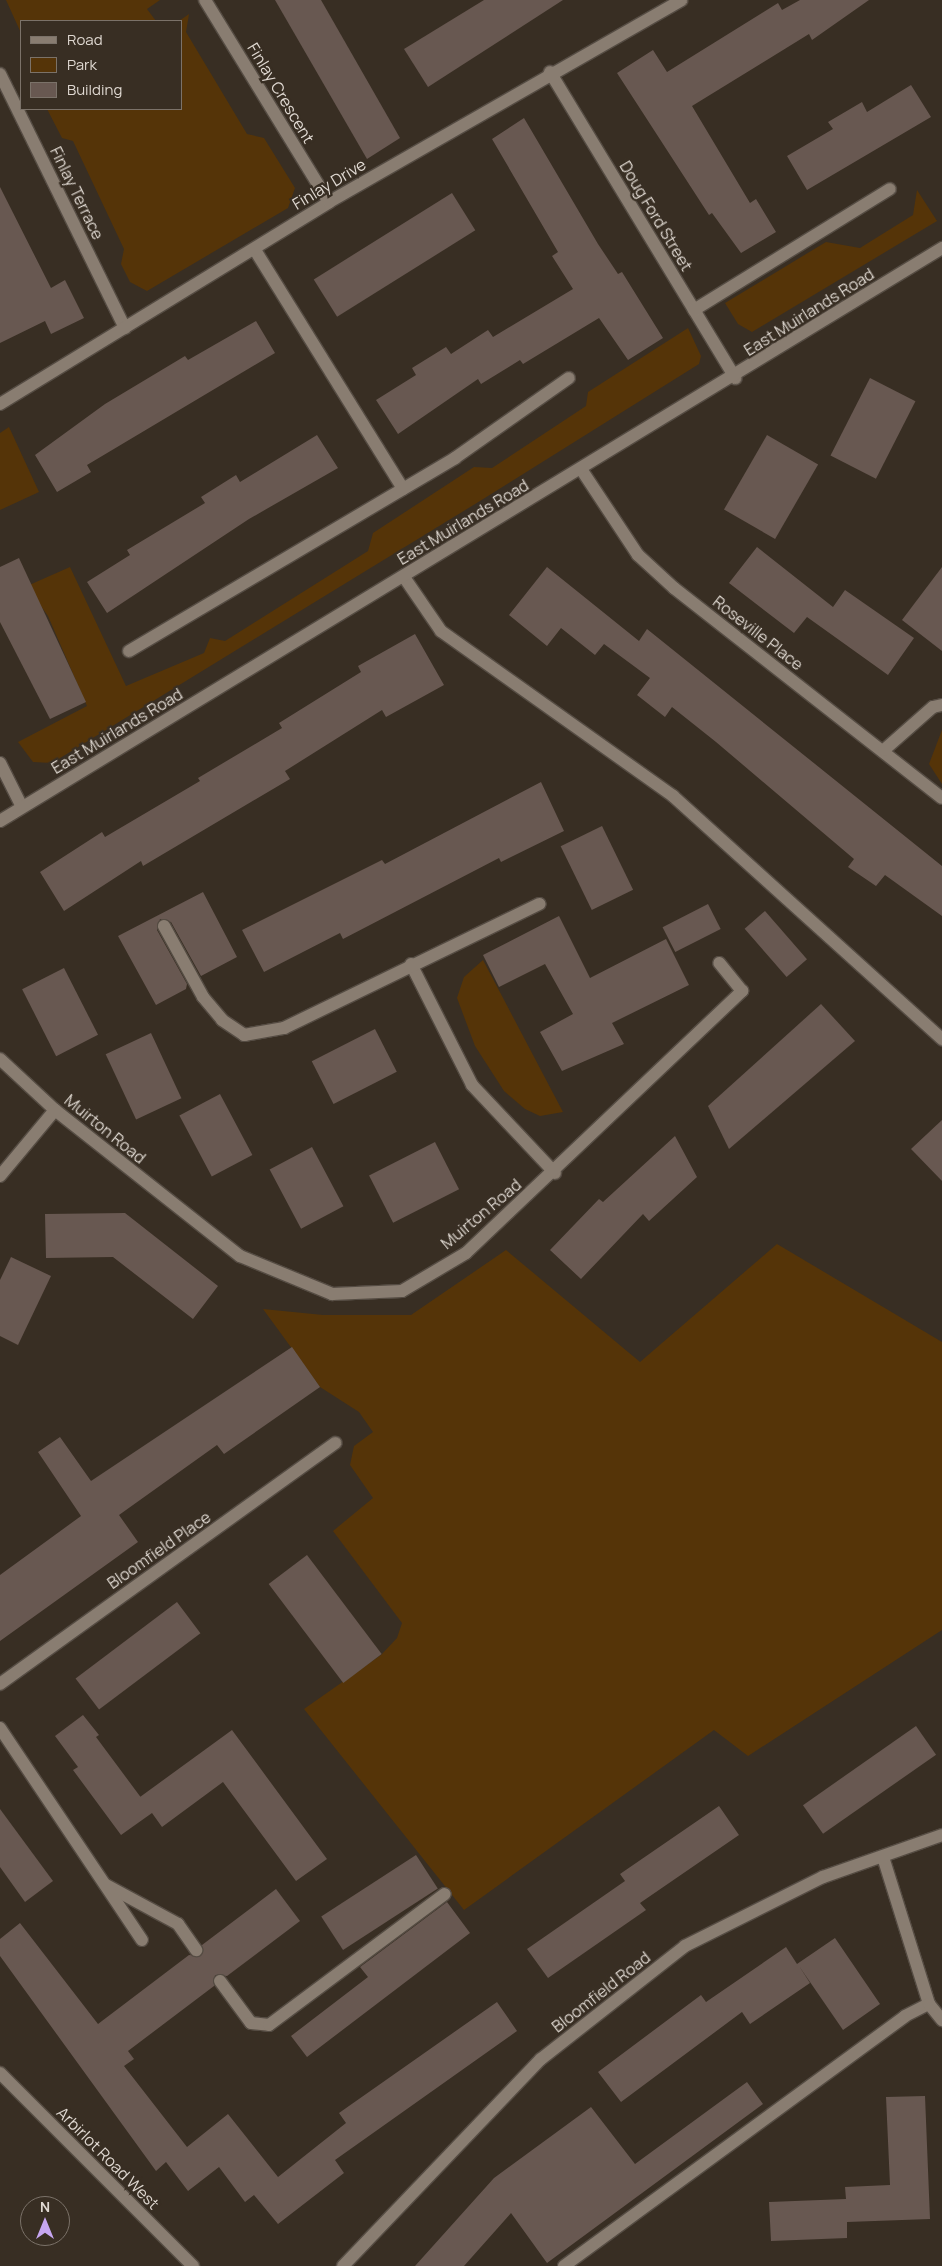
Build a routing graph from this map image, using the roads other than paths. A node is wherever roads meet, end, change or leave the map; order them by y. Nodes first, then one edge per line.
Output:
1 (205, 0) edge
2 (681, 0) edge
3 (550, 72) junction
4 (0, 74) edge
5 (890, 189) dead end
6 (328, 202) junction
7 (942, 248) edge
8 (255, 250) junction
9 (694, 310) junction
10 (125, 328) junction
11 (569, 378) dead end
12 (735, 378) junction
13 (0, 404) edge
14 (581, 470) junction
15 (403, 489) junction
16 (404, 577) junction
17 (129, 650) dead end
18 (942, 705) edge
19 (884, 750) junction
20 (0, 762) edge
21 (942, 798) edge
22 (22, 807) junction
23 (0, 821) edge
24 (538, 904) dead end
25 (164, 926) dead end
26 (719, 963) dead end
27 (411, 964) junction
28 (942, 1039) edge
29 (0, 1059) edge
30 (55, 1110) junction
31 (555, 1173) junction
32 (0, 1176) edge
33 (336, 1443) dead end
34 (0, 1684) edge
35 (0, 1728) edge
36 (942, 1835) edge
37 (883, 1857) junction
38 (106, 1885) junction
39 (444, 1894) dead end
40 (142, 1940) dead end
41 (196, 1950) dead end
42 (220, 1981) dead end
43 (929, 2004) junction
44 (942, 2020) edge
45 (0, 2074) edge
46 (193, 2266) edge
47 (342, 2266) edge
48 (564, 2266) edge

1 - 6 street, Finlay Crescent
2 - 3 street, Finlay Drive
3 - 6 street, Finlay Drive
3 - 9 street, Doug Ford Street
4 - 10 street, Finlay Terrace
5 - 9 street
6 - 8 street, Finlay Drive
7 - 12 street, East Muirlands Road
8 - 10 street, Finlay Drive
8 - 15 street
9 - 12 street, Doug Ford Street
10 - 13 street, Finlay Drive
11 - 15 street
12 - 14 street, East Muirlands Road
14 - 16 street, East Muirlands Road
14 - 19 street, Roseville Place
15 - 17 street
16 - 22 street, East Muirlands Road
16 - 28 street
18 - 19 street
19 - 21 street, Roseville Place
20 - 22 street
22 - 23 street, East Muirlands Road
24 - 27 street
25 - 27 street
26 - 31 street, Muirton Road
27 - 31 street
29 - 30 street, Muirton Road
30 - 31 street, Muirton Road
30 - 32 street
33 - 34 street, Bloomfield Place
35 - 38 street
36 - 37 street, Bloomfield Road
37 - 43 street
37 - 47 street, Bloomfield Road
38 - 40 street
38 - 41 street
39 - 42 street
43 - 44 street
43 - 48 street
45 - 46 street, Arbirlot Road West

